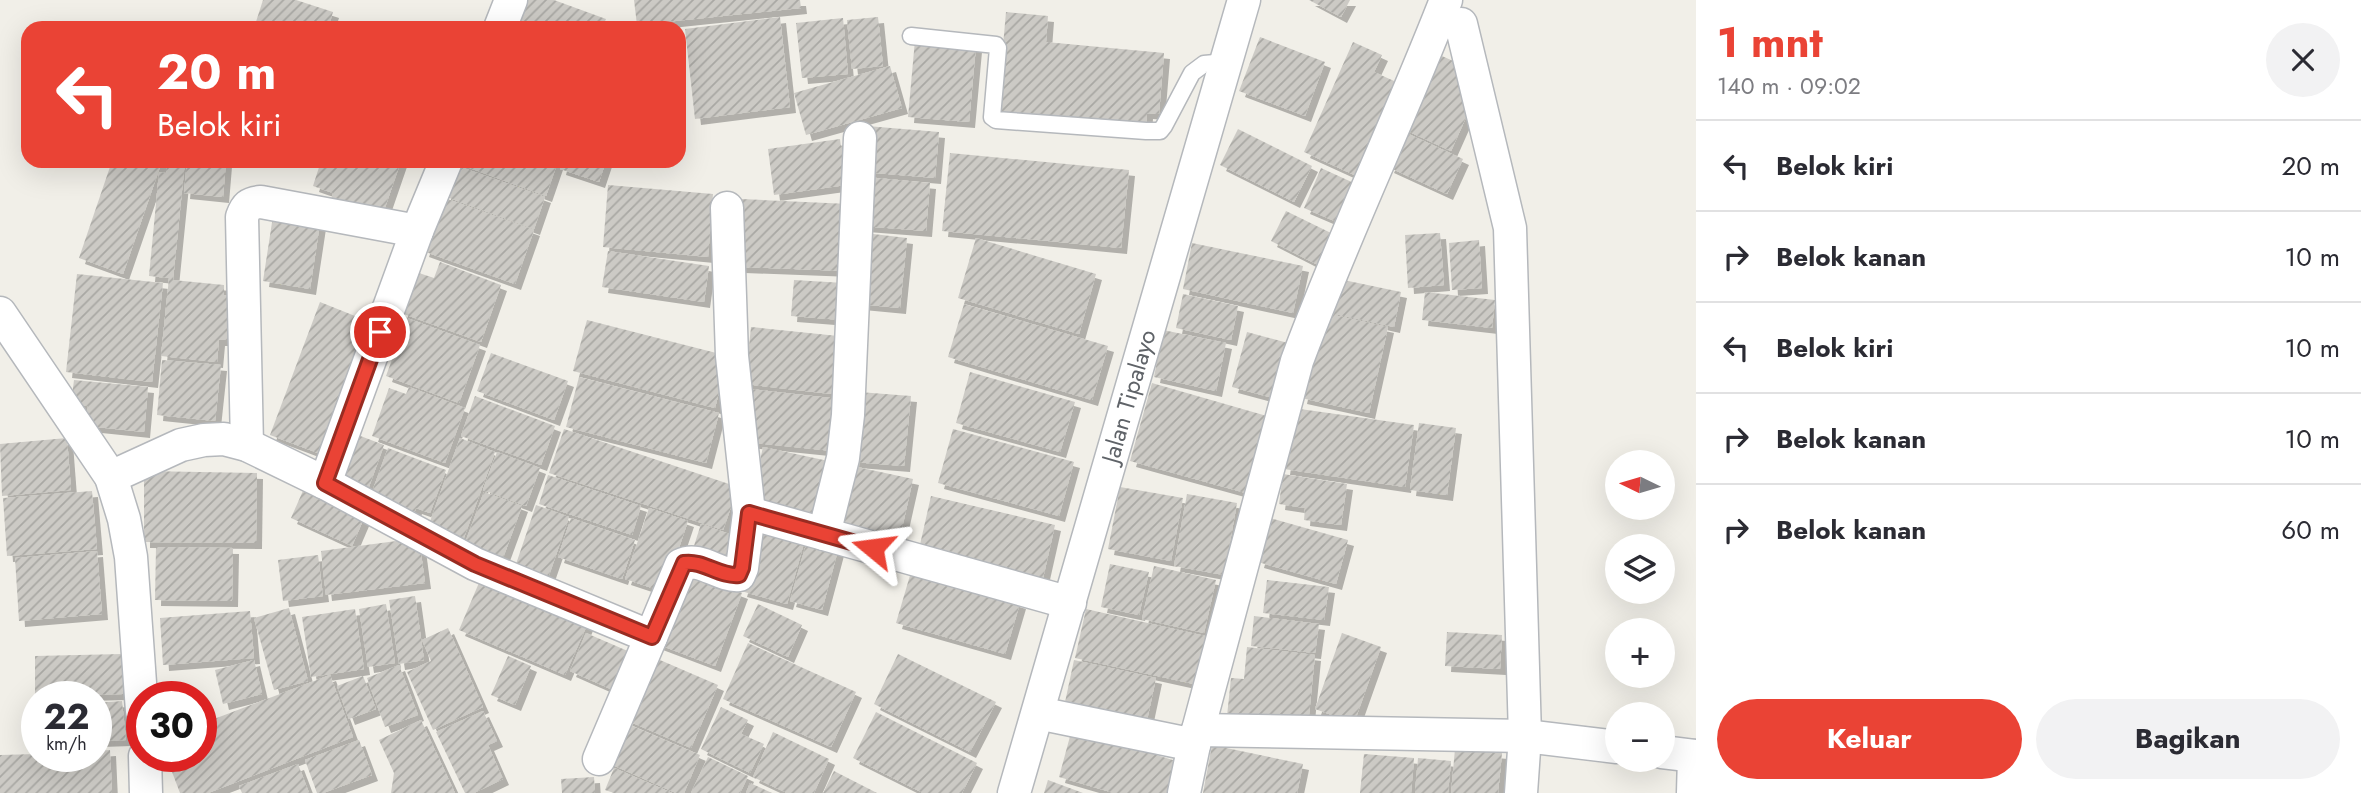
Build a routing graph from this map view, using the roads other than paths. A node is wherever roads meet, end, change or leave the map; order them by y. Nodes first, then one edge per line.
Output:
1 (511, 0) edge
2 (1244, 0) edge
3 (1453, 12) edge
4 (503, 21) edge
5 (911, 36) dead end
6 (1226, 62) junction
7 (860, 138) dead end
8 (443, 168) edge
9 (727, 208) dead end
10 (417, 231) junction
11 (0, 313) edge
12 (247, 446) junction
13 (111, 477) junction
14 (325, 483) junction
15 (749, 513) junction
16 (824, 534) junction
17 (1070, 603) junction
18 (652, 637) junction
19 (140, 681) edge
20 (1038, 713) junction
21 (1525, 736) junction
22 (1196, 738) junction
23 (1605, 746) edge
24 (1675, 754) edge
25 (1695, 756) edge
26 (599, 760) dead end
27 (145, 772) edge
28 (146, 793) edge
29 (1014, 793) edge
30 (1184, 793) edge
31 (1521, 793) edge
32 (1693, 793) edge

1 - 4 street
2 - 6 street, Jalan Tipalayo
3 - 21 street
3 - 22 street
5 - 6 lane
6 - 17 street, Jalan Tipalayo
7 - 16 street
8 - 10 street
9 - 15 street
10 - 12 street
10 - 14 street
11 - 13 street
12 - 13 street
12 - 14 street
13 - 19 street
14 - 18 street
15 - 16 street
15 - 18 street
16 - 17 street
17 - 20 street, Jalan Tipalayo
18 - 26 street
20 - 22 street
20 - 29 street, Jalan Tipalayo
21 - 22 street
21 - 23 street
21 - 31 street
22 - 30 street
24 - 25 street
25 - 32 street
27 - 28 street

